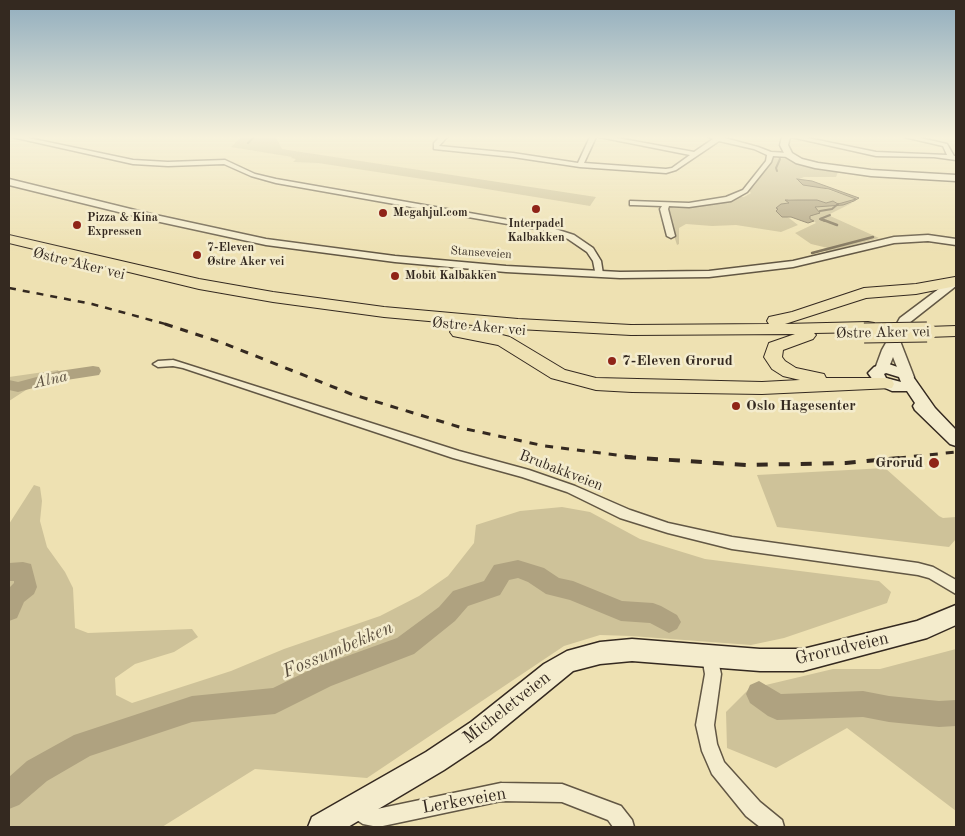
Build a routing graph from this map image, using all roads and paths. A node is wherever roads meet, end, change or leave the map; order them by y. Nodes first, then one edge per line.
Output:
1 (257, 176) edge
2 (758, 176) edge
3 (921, 176) edge
4 (956, 178) edge
5 (9, 182) edge
6 (633, 204) dead end
7 (667, 204) junction
8 (671, 236) dead end
9 (9, 239) edge
10 (956, 242) edge
11 (9, 246) edge
12 (599, 274) junction
13 (956, 281) edge
14 (888, 291) junction
15 (924, 304) junction
16 (381, 318) junction
17 (956, 325) edge
18 (928, 329) junction
19 (728, 330) junction
20 (866, 330) junction
21 (956, 331) edge
22 (807, 335) junction
23 (894, 342) junction
24 (158, 364) dead end
25 (824, 378) junction
26 (884, 378) junction
27 (908, 380) junction
28 (736, 386) junction
29 (928, 412) junction
30 (956, 440) edge
31 (956, 588) edge
32 (956, 615) edge
33 (710, 657) junction
34 (356, 808) junction
35 (322, 827) edge
36 (625, 827) edge
37 (775, 827) edge

1 - 12 street
2 - 7 street
3 - 4 street
5 - 12 street, Stanseveien
6 - 7 street
7 - 8 street
9 - 19 highway, Østre Aker vei
10 - 12 street, Stanseveien
11 - 16 highway, Østre Aker vei
13 - 14 highway
13 - 15 street
14 - 15 highway
14 - 19 highway
15 - 23 street
16 - 22 highway, Østre Aker vei
16 - 28 highway
17 - 18 highway, Østre Aker vei
18 - 20 highway, Østre Aker vei, bridge
18 - 21 highway, Østre Aker vei
19 - 20 highway, Østre Aker vei
20 - 22 highway, Østre Aker vei
22 - 25 highway
23 - 26 street
23 - 27 street
24 - 31 street, Brubakkveien
25 - 26 highway
25 - 28 highway
26 - 27 main road
26 - 28 highway
26 - 29 main road
27 - 29 main road
29 - 30 main road
32 - 33 main road, Grorudveien
33 - 34 main road, Micheletveien
33 - 37 street
34 - 35 main road, Micheletveien
34 - 36 street, Lerkeveien

